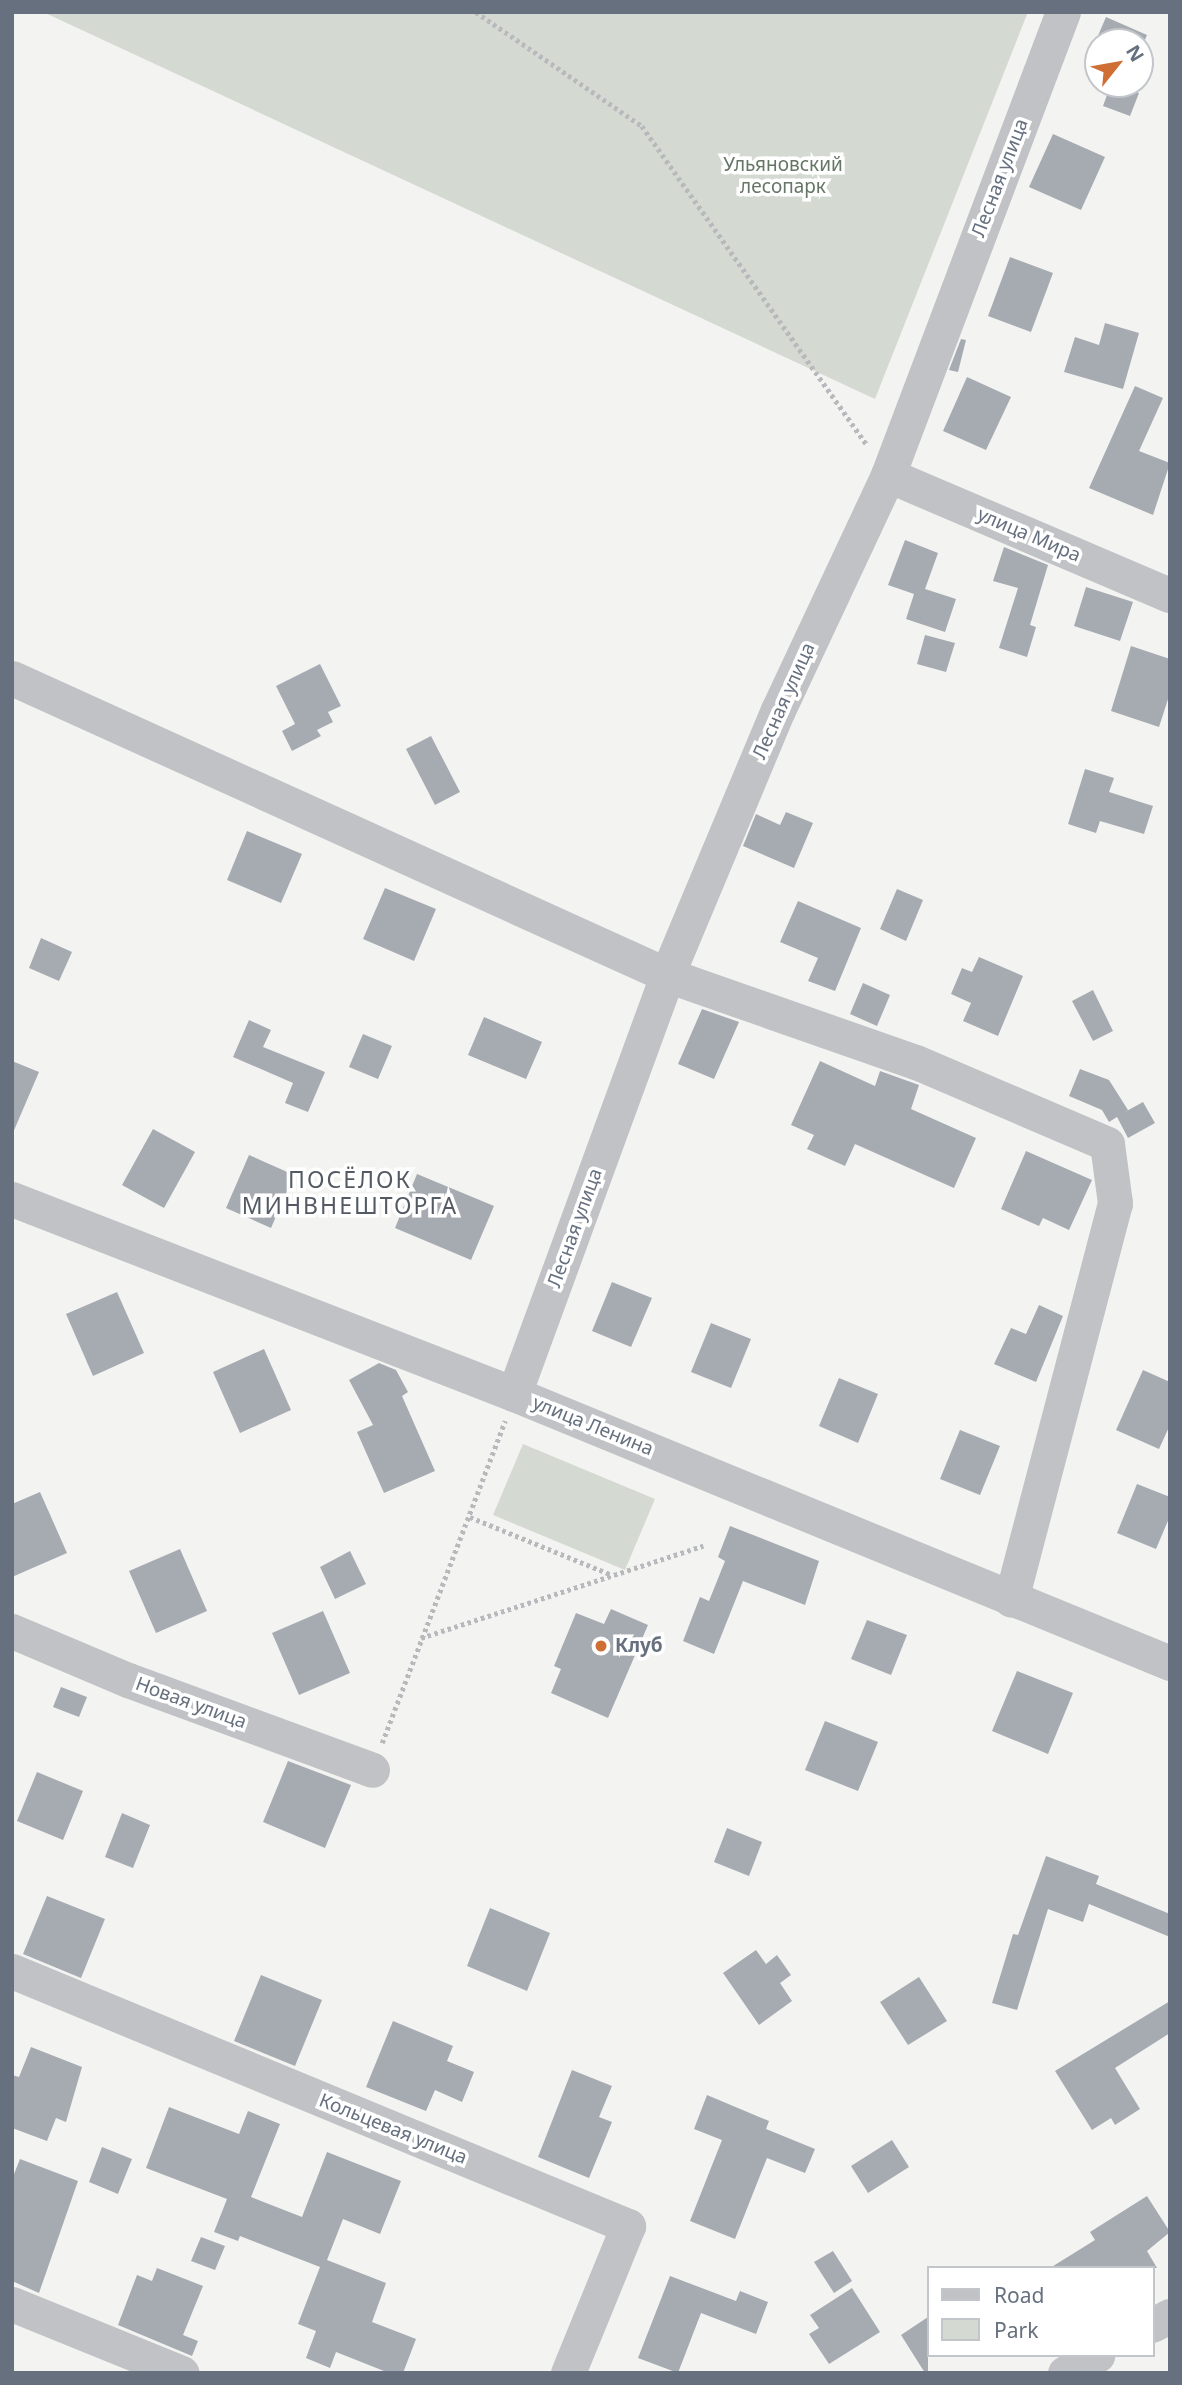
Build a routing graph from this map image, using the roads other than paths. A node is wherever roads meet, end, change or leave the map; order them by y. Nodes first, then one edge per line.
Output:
1 (1063, 12) edge
2 (888, 475) junction
3 (1170, 595) edge
4 (12, 678) edge
5 (667, 975) junction
6 (12, 1199) edge
7 (514, 1394) junction
8 (1011, 1600) junction
9 (12, 1631) edge
10 (1170, 1663) edge
11 (372, 1770) road end
12 (12, 1971) edge
13 (12, 2304) edge
14 (1093, 2357) edge
15 (182, 2373) edge
16 (568, 2373) edge
17 (1065, 2373) edge

1 - 2 street, Лесная улица
2 - 3 street, улица Мира
2 - 5 street, Лесная улица
4 - 5 street
5 - 7 street, Лесная улица
5 - 8 street
6 - 7 street, улица Ленина
7 - 8 street, улица Ленина
8 - 10 street, улица Ленина
9 - 11 street, Новая улица
12 - 16 street, Кольцевая улица
13 - 15 street
14 - 17 street

